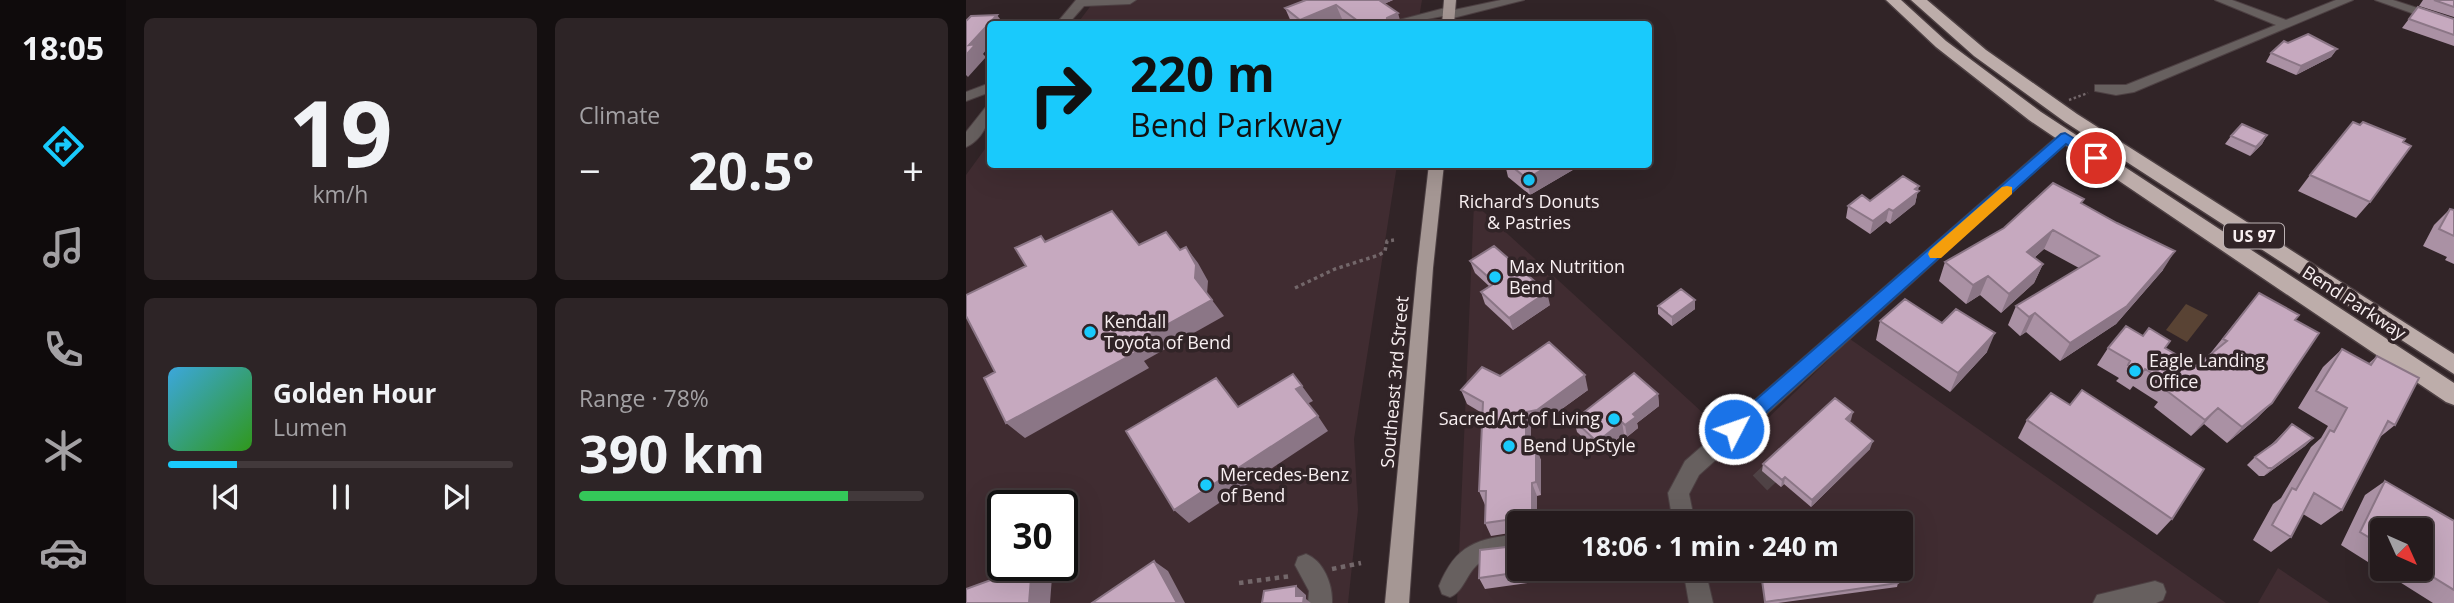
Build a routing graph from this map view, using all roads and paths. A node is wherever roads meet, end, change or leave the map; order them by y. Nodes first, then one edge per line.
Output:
1 (1130, 0) edge
2 (1518, 0) edge
3 (1893, 0) edge
4 (1918, 0) edge
5 (2221, 0) edge
6 (2347, 0) edge
7 (2381, 0) edge
8 (1081, 2) edge
9 (1449, 13) edge
10 (1065, 21) edge
11 (1405, 21) edge
12 (2285, 24) junction
13 (2454, 24) edge
14 (2100, 88) joint
15 (987, 89) edge
16 (966, 97) edge
17 (2065, 102) dead end
18 (987, 115) edge
19 (2065, 137) junction
20 (966, 142) edge
21 (1437, 168) edge
22 (1394, 240) dead end
23 (1296, 288) dead end
24 (2454, 365) edge
25 (2454, 395) edge
26 (1682, 511) edge
27 (1507, 546) edge
28 (1361, 564) dead end
29 (1341, 567) dead end
30 (1301, 570) joint
31 (1696, 581) edge
32 (1239, 583) dead end
33 (1450, 586) dead end
34 (2155, 592) dead end
35 (1320, 603) edge
36 (1397, 603) edge
37 (1701, 603) edge
38 (2105, 603) edge

1 - 8 street
2 - 9 street
3 - 19 highway, Bend Parkway / US 97
4 - 24 highway, Bend Parkway / US 97
5 - 12 street
6 - 12 street
7 - 13 street
8 - 10 street
9 - 11 street
12 - 14 street
14 - 17 path
15 - 16 street
18 - 20 street
19 - 25 highway, Bend Parkway / US 97
19 - 26 street
21 - 36 main road, Southeast 3rd Street
22 - 23 path
27 - 33 street
28 - 29 path
30 - 32 path
30 - 35 street
31 - 37 street
34 - 38 street

